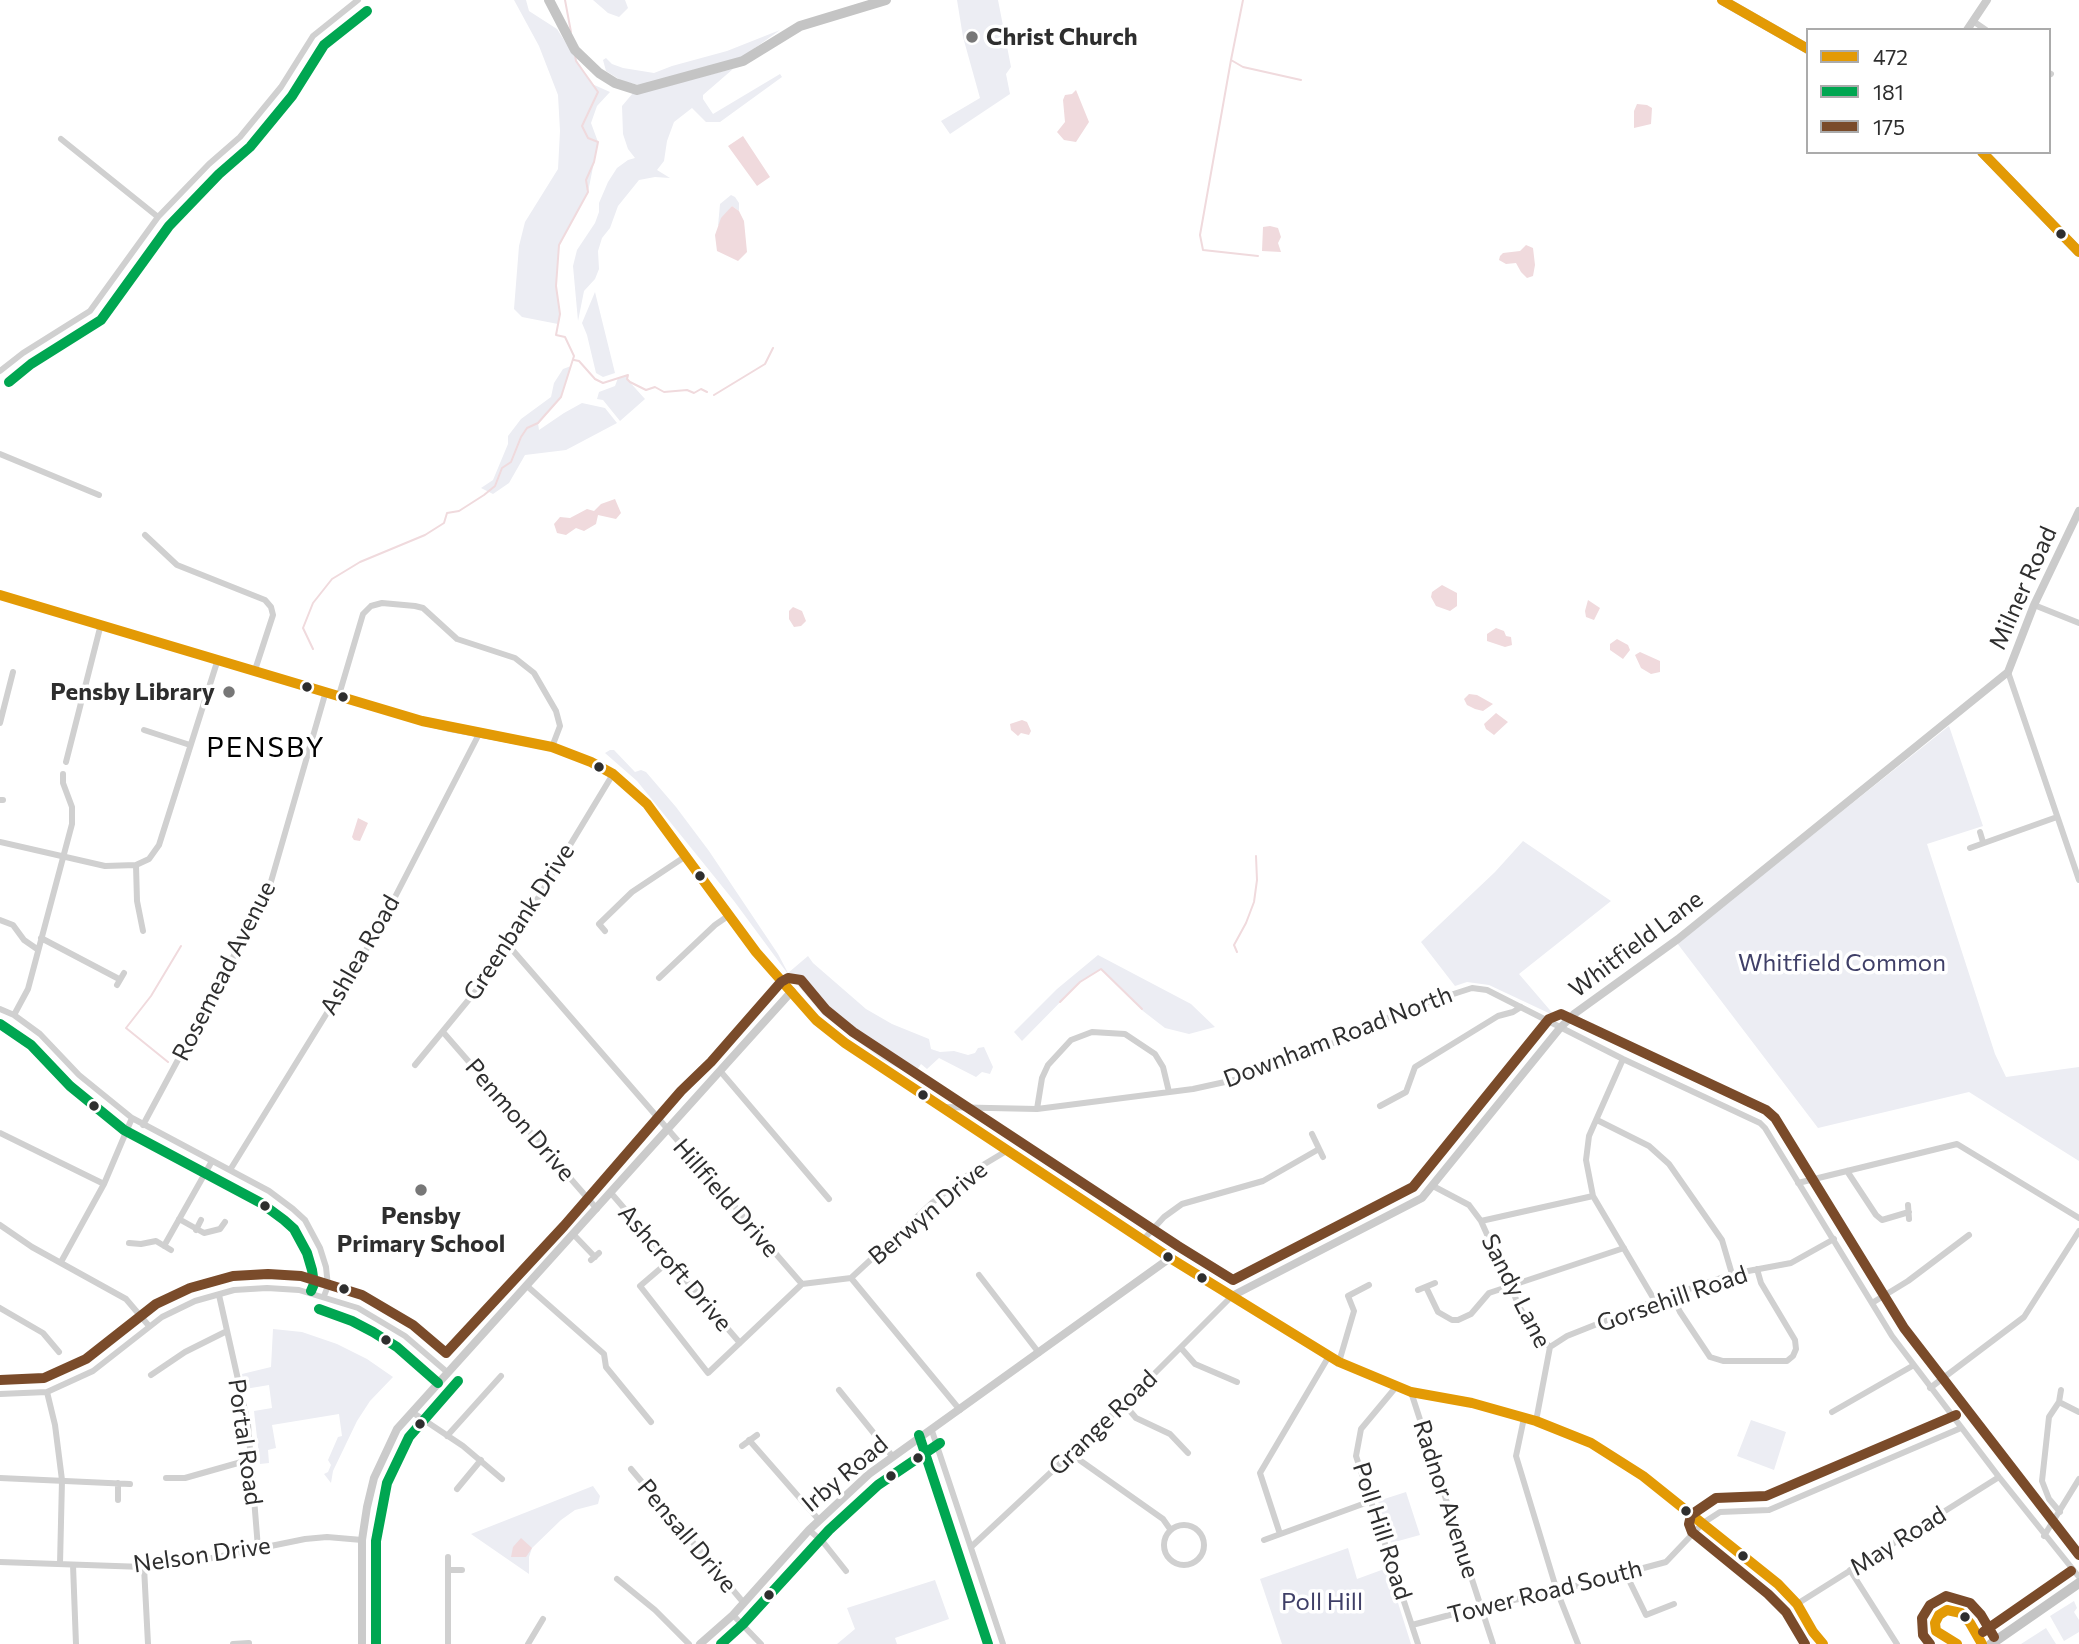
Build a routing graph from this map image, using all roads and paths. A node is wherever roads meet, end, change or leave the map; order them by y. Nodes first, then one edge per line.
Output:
1 (358, 0) edge
2 (549, 0) edge
3 (886, 0) edge
4 (1722, 0) edge
5 (1987, 0) edge
6 (874, 1) edge
7 (1973, 21) junction
8 (1968, 28) edge
9 (1983, 28) edge
10 (1806, 48) edge
11 (61, 139) dead end
12 (1984, 154) edge
13 (158, 217) junction
14 (2079, 251) edge
15 (0, 371) edge
16 (0, 454) edge
17 (99, 495) dead end
18 (2079, 511) edge
19 (145, 535) dead end
20 (0, 595) edge
21 (2034, 605) junction
22 (2079, 623) edge
23 (101, 624) junction
24 (218, 659) junction
25 (255, 670) junction
26 (13, 672) dead end
27 (2008, 672) junction
28 (326, 691) junction
29 (339, 695) junction
30 (3, 698) edge
31 (0, 723) edge
32 (144, 730) dead end
33 (479, 734) junction
34 (190, 745) junction
35 (551, 747) junction
36 (66, 762) dead end
37 (63, 774) dead end
38 (613, 774) junction
39 (2057, 817) junction
40 (1980, 832) dead end
41 (0, 842) edge
42 (1983, 842) junction
43 (1970, 848) dead end
44 (687, 856) junction
45 (63, 858) junction
46 (136, 865) junction
47 (2079, 880) edge
48 (727, 916) junction
49 (0, 920) edge
50 (143, 931) dead end
51 (605, 931) dead end
52 (41, 937) junction
53 (509, 946) junction
54 (37, 948) junction
55 (659, 978) dead end
56 (120, 979) dead end
57 (792, 991) junction
58 (1521, 1007) junction
59 (0, 1009) edge
60 (14, 1015) junction
61 (1560, 1028) junction
62 (443, 1032) junction
63 (1623, 1059) junction
64 (415, 1065) dead end
65 (721, 1072) junction
66 (1169, 1092) junction
67 (1380, 1106) dead end
68 (941, 1107) junction
69 (1037, 1109) junction
70 (132, 1118) junction
71 (1597, 1120) junction
72 (143, 1125) junction
73 (667, 1130) junction
74 (0, 1133) edge
75 (1312, 1134) dead end
76 (1319, 1149) junction
77 (1008, 1150) junction
78 (1323, 1157) dead end
79 (212, 1161) junction
80 (230, 1170) junction
81 (1847, 1171) junction
82 (1798, 1183) junction
83 (104, 1184) junction
84 (1433, 1186) junction
85 (611, 1193) junction
86 (1593, 1196) junction
87 (829, 1199) dead end
88 (597, 1209) junction
89 (1909, 1212) dead end
90 (2079, 1217) edge
91 (180, 1219) junction
92 (201, 1220) dead end
93 (1481, 1221) junction
94 (225, 1222) dead end
95 (0, 1225) edge
96 (196, 1230) junction
97 (2079, 1231) edge
98 (574, 1235) junction
99 (1969, 1235) dead end
100 (1834, 1239) junction
101 (1143, 1240) junction
102 (129, 1243) dead end
103 (164, 1246) junction
104 (1624, 1248) junction
105 (171, 1250) dead end
106 (595, 1257) dead end
107 (1170, 1258) junction
108 (61, 1262) junction
109 (668, 1262) junction
110 (1757, 1269) junction
111 (1732, 1274) junction
112 (979, 1275) dead end
113 (851, 1278) junction
114 (1435, 1283) dead end
115 (802, 1284) junction
116 (1511, 1284) junction
117 (1369, 1285) dead end
118 (527, 1286) junction
119 (1426, 1287) junction
120 (1418, 1290) dead end
121 (219, 1295) junction
122 (324, 1296) junction
123 (1232, 1296) junction
124 (1673, 1297) junction
125 (1656, 1301) junction
126 (1872, 1303) junction
127 (0, 1308) edge
128 (149, 1326) junction
129 (227, 1331) junction
130 (740, 1343) junction
131 (1550, 1347) junction
132 (1181, 1348) junction
133 (58, 1352) dead end
134 (1039, 1353) junction
135 (1329, 1356) junction
136 (1339, 1362) junction
137 (1914, 1365) junction
138 (447, 1372) junction
139 (151, 1376) dead end
140 (501, 1376) dead end
141 (1237, 1382) dead end
142 (1396, 1387) junction
143 (1930, 1388) junction
144 (839, 1390) dead end
145 (2061, 1390) dead end
146 (47, 1392) junction
147 (1411, 1392) junction
148 (0, 1394) edge
149 (2059, 1402) junction
150 (1124, 1404) junction
151 (960, 1410) junction
152 (412, 1412) junction
153 (1832, 1412) dead end
154 (2079, 1412) edge
155 (1524, 1418) junction
156 (1536, 1421) junction
157 (651, 1422) dead end
158 (1961, 1428) junction
159 (932, 1431) junction
160 (757, 1435) dead end
161 (447, 1436) junction
162 (749, 1440) junction
163 (742, 1446) dead end
164 (1188, 1453) dead end
165 (1070, 1454) junction
166 (892, 1457) junction
167 (252, 1459) junction
168 (481, 1460) junction
169 (631, 1469) dead end
170 (454, 1476) dead end
171 (0, 1478) edge
172 (166, 1478) dead end
173 (1999, 1478) junction
174 (502, 1479) dead end
175 (2079, 1479) edge
176 (62, 1480) junction
177 (118, 1483) junction
178 (130, 1484) dead end
179 (118, 1500) dead end
180 (1371, 1502) junction
181 (2060, 1512) junction
182 (819, 1520) junction
183 (1703, 1523) junction
184 (1170, 1529) junction
185 (809, 1530) junction
186 (1280, 1534) junction
187 (2044, 1536) junction
188 (362, 1540) junction
189 (1264, 1540) dead end
190 (971, 1547) junction
191 (258, 1548) junction
192 (448, 1557) dead end
193 (0, 1562) edge
194 (60, 1564) junction
195 (73, 1565) junction
196 (144, 1567) junction
197 (448, 1570) junction
198 (462, 1570) dead end
199 (1850, 1570) junction
200 (846, 1571) dead end
201 (1626, 1574) junction
202 (2079, 1577) edge
203 (617, 1579) dead end
204 (2079, 1583) edge
205 (1557, 1591) junction
206 (743, 1602) junction
207 (1674, 1604) dead end
208 (1797, 1604) junction
209 (1480, 1607) junction
210 (733, 1615) junction
211 (543, 1619) dead end
212 (1412, 1625) junction
213 (250, 1643) edge
214 (76, 1644) edge
215 (148, 1644) edge
216 (233, 1644) edge
217 (362, 1644) edge
218 (448, 1644) edge
219 (528, 1644) edge
220 (689, 1644) edge
221 (700, 1644) edge
222 (761, 1644) edge
223 (1003, 1644) edge
224 (1418, 1644) edge
225 (1493, 1644) edge
226 (1578, 1644) edge
227 (1823, 1644) edge
228 (1897, 1644) edge
229 (1991, 1644) edge

1 - 13 street
2 - 6 main road
3 - 6 main road
4 - 10 main road
5 - 7 street
7 - 8 street
7 - 9 street
11 - 13 street
12 - 14 main road
13 - 15 street
16 - 17 street
18 - 21 street, Milner Road
19 - 25 street
20 - 23 street
21 - 22 street
21 - 27 street, Milner Road
23 - 24 street
23 - 36 street
24 - 25 street
24 - 34 street
25 - 28 street
26 - 30 street
27 - 39 street, Milner Road
27 - 61 street, Whitfield Lane
28 - 29 street
28 - 72 street, Rosemead Avenue
29 - 33 street
29 - 35 street
30 - 31 street
32 - 34 street
33 - 35 street
33 - 80 street, Ashlea Road
34 - 46 street
35 - 38 street
37 - 45 street
38 - 44 street
38 - 53 street, Greenbank Drive
39 - 42 street
39 - 47 street, Milner Road
40 - 42 street
41 - 45 street
42 - 43 street
44 - 48 street
44 - 51 street
45 - 46 street
45 - 52 street
46 - 50 street
48 - 55 street
48 - 57 street
49 - 54 street
52 - 54 street
52 - 56 street
53 - 62 street, Greenbank Drive
53 - 73 street, Hillfield Drive
54 - 60 street
57 - 65 street
57 - 68 street
58 - 61 street, Downham Road North
58 - 66 street, Downham Road North
58 - 67 street
59 - 60 street
60 - 70 street
61 - 63 street, Downham Road North
61 - 84 street, Whitfield Lane
62 - 64 street, Greenbank Drive
62 - 88 street, Penmon Drive
63 - 71 street
63 - 82 street, Downham Road North
65 - 73 street
65 - 87 street
66 - 69 street, Downham Road North
66 - 69 street
68 - 69 street, Downham Road North
68 - 77 street
70 - 72 street
70 - 83 street
71 - 86 street
71 - 111 street
72 - 79 street
73 - 85 street
73 - 115 street, Hillfield Drive
74 - 83 street
75 - 76 street
76 - 78 street
76 - 101 street
77 - 101 street
77 - 113 street, Berwyn Drive
79 - 80 street
79 - 91 street
80 - 122 street
81 - 82 street
81 - 89 street
81 - 90 street
82 - 100 street, Downham Road North
83 - 108 street
84 - 93 street, Sandy Lane
84 - 123 street, Whitfield Lane
85 - 88 street
85 - 109 street, Ashcroft Drive
86 - 93 street
86 - 104 street
88 - 98 street
91 - 96 street
91 - 103 street
92 - 96 street
93 - 116 street, Sandy Lane
94 - 96 street
95 - 108 street
97 - 143 street
98 - 106 street
98 - 118 street
99 - 126 street
100 - 110 street, Gorsehill Road
100 - 126 street, Downham Road North
101 - 107 street
102 - 103 street
103 - 105 street
104 - 116 street
104 - 125 street
107 - 123 street
107 - 134 street, Irby Road
108 - 128 street
109 - 130 street, Ashcroft Drive
109 - 130 street
110 - 111 street, Gorsehill Road
110 - 124 street
111 - 124 street, Gorsehill Road
112 - 134 street
113 - 115 street
113 - 151 street
114 - 119 street
115 - 130 street
116 - 119 street
116 - 131 street, Sandy Lane
117 - 136 street
118 - 138 street
118 - 157 street
119 - 120 street
121 - 122 street
121 - 128 street
121 - 129 street, Portal Road
122 - 138 street
123 - 132 street, Grange Road
123 - 135 street
124 - 125 street, Gorsehill Road
125 - 131 street, Gorsehill Road
126 - 137 street, Downham Road North
127 - 133 street
128 - 146 street
129 - 139 street
129 - 167 street, Portal Road
131 - 156 street, Sandy Lane
132 - 141 street
132 - 150 street, Grange Road
134 - 151 street, Irby Road
135 - 136 street
135 - 186 street
136 - 142 street
137 - 143 street, Downham Road North
137 - 153 street
138 - 152 street
140 - 161 street
142 - 147 street
142 - 180 street, Poll Hill Road
143 - 158 street, Downham Road North
144 - 166 street
145 - 149 street
146 - 148 street
146 - 176 street
147 - 155 street
147 - 209 street, Radnor Avenue
149 - 154 street
149 - 181 street
150 - 164 street
150 - 165 street, Grange Road
151 - 159 street, Irby Road
152 - 161 street
152 - 188 street
155 - 156 street
155 - 205 street
156 - 183 street
158 - 173 street, Downham Road North
158 - 183 street
159 - 166 street, Irby Road
159 - 190 street
160 - 162 street
161 - 168 street
162 - 163 street
162 - 182 street
165 - 184 street
165 - 190 street, Grange Road
166 - 182 street, Irby Road
167 - 172 street
167 - 191 street, Portal Road
168 - 170 street
168 - 174 street
169 - 206 street, Pensall Drive
171 - 176 street
173 - 187 street, Downham Road North
173 - 199 street, May Road
175 - 181 street
176 - 177 street
176 - 194 street
177 - 178 street
177 - 179 street
180 - 186 street
180 - 212 street, Poll Hill Road
181 - 187 street
182 - 185 street, Irby Road
183 - 201 street, Tower Road South
183 - 208 street
184 - 184 street
185 - 200 street
185 - 206 street, Irby Road
186 - 189 street
187 - 202 street, Downham Road North
188 - 191 street, Nelson Drive
188 - 217 street
190 - 223 street
191 - 196 street, Nelson Drive
192 - 197 street
193 - 194 street, Nelson Drive
194 - 195 street, Nelson Drive
195 - 196 street, Nelson Drive
195 - 214 street
196 - 215 street
197 - 198 street
197 - 218 street
199 - 208 street, May Road
199 - 228 street
201 - 205 street, Tower Road South
201 - 207 street
203 - 220 street
204 - 229 main road
205 - 209 street, Tower Road South
205 - 226 street
206 - 210 street, Irby Road
208 - 227 street
209 - 212 street, Tower Road South
209 - 225 street, Radnor Avenue
210 - 221 street, Irby Road
210 - 222 street
211 - 219 street
212 - 224 street, Poll Hill Road
213 - 216 street

